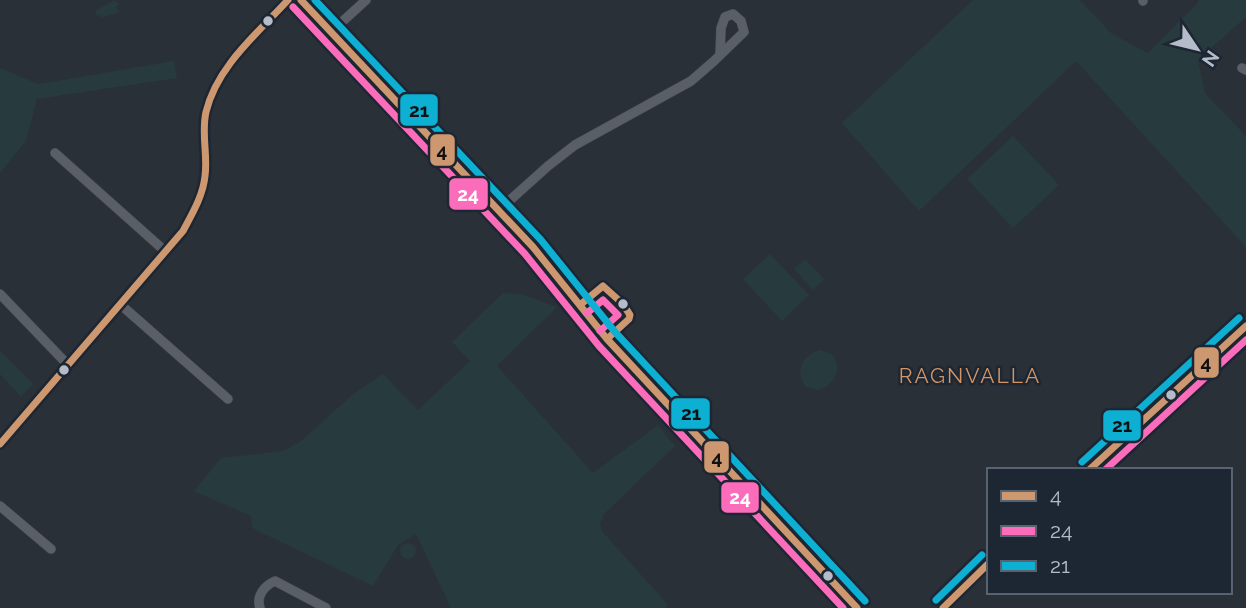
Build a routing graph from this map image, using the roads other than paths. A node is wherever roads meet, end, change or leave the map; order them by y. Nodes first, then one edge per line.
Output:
1 (288, 0) edge
2 (301, 0) edge
3 (366, 0) edge
4 (332, 31) junction
5 (720, 55) dead end
6 (55, 153) dead end
7 (499, 210) junction
8 (166, 252) junction
9 (0, 294) edge
10 (121, 305) junction
11 (1246, 326) edge
12 (68, 365) junction
13 (228, 399) dead end
14 (0, 444) edge
15 (1091, 468) edge
16 (0, 506) edge
17 (51, 549) dead end
18 (987, 565) edge
19 (260, 608) edge
20 (326, 608) edge
21 (857, 608) edge
22 (943, 608) edge

1 - 8 street
2 - 4 street
3 - 4 street
4 - 7 street
5 - 7 street
6 - 8 street
7 - 21 street
8 - 10 street
9 - 12 street
10 - 12 street
10 - 13 street
11 - 15 street
12 - 14 street
16 - 17 street
18 - 22 street
19 - 20 street

